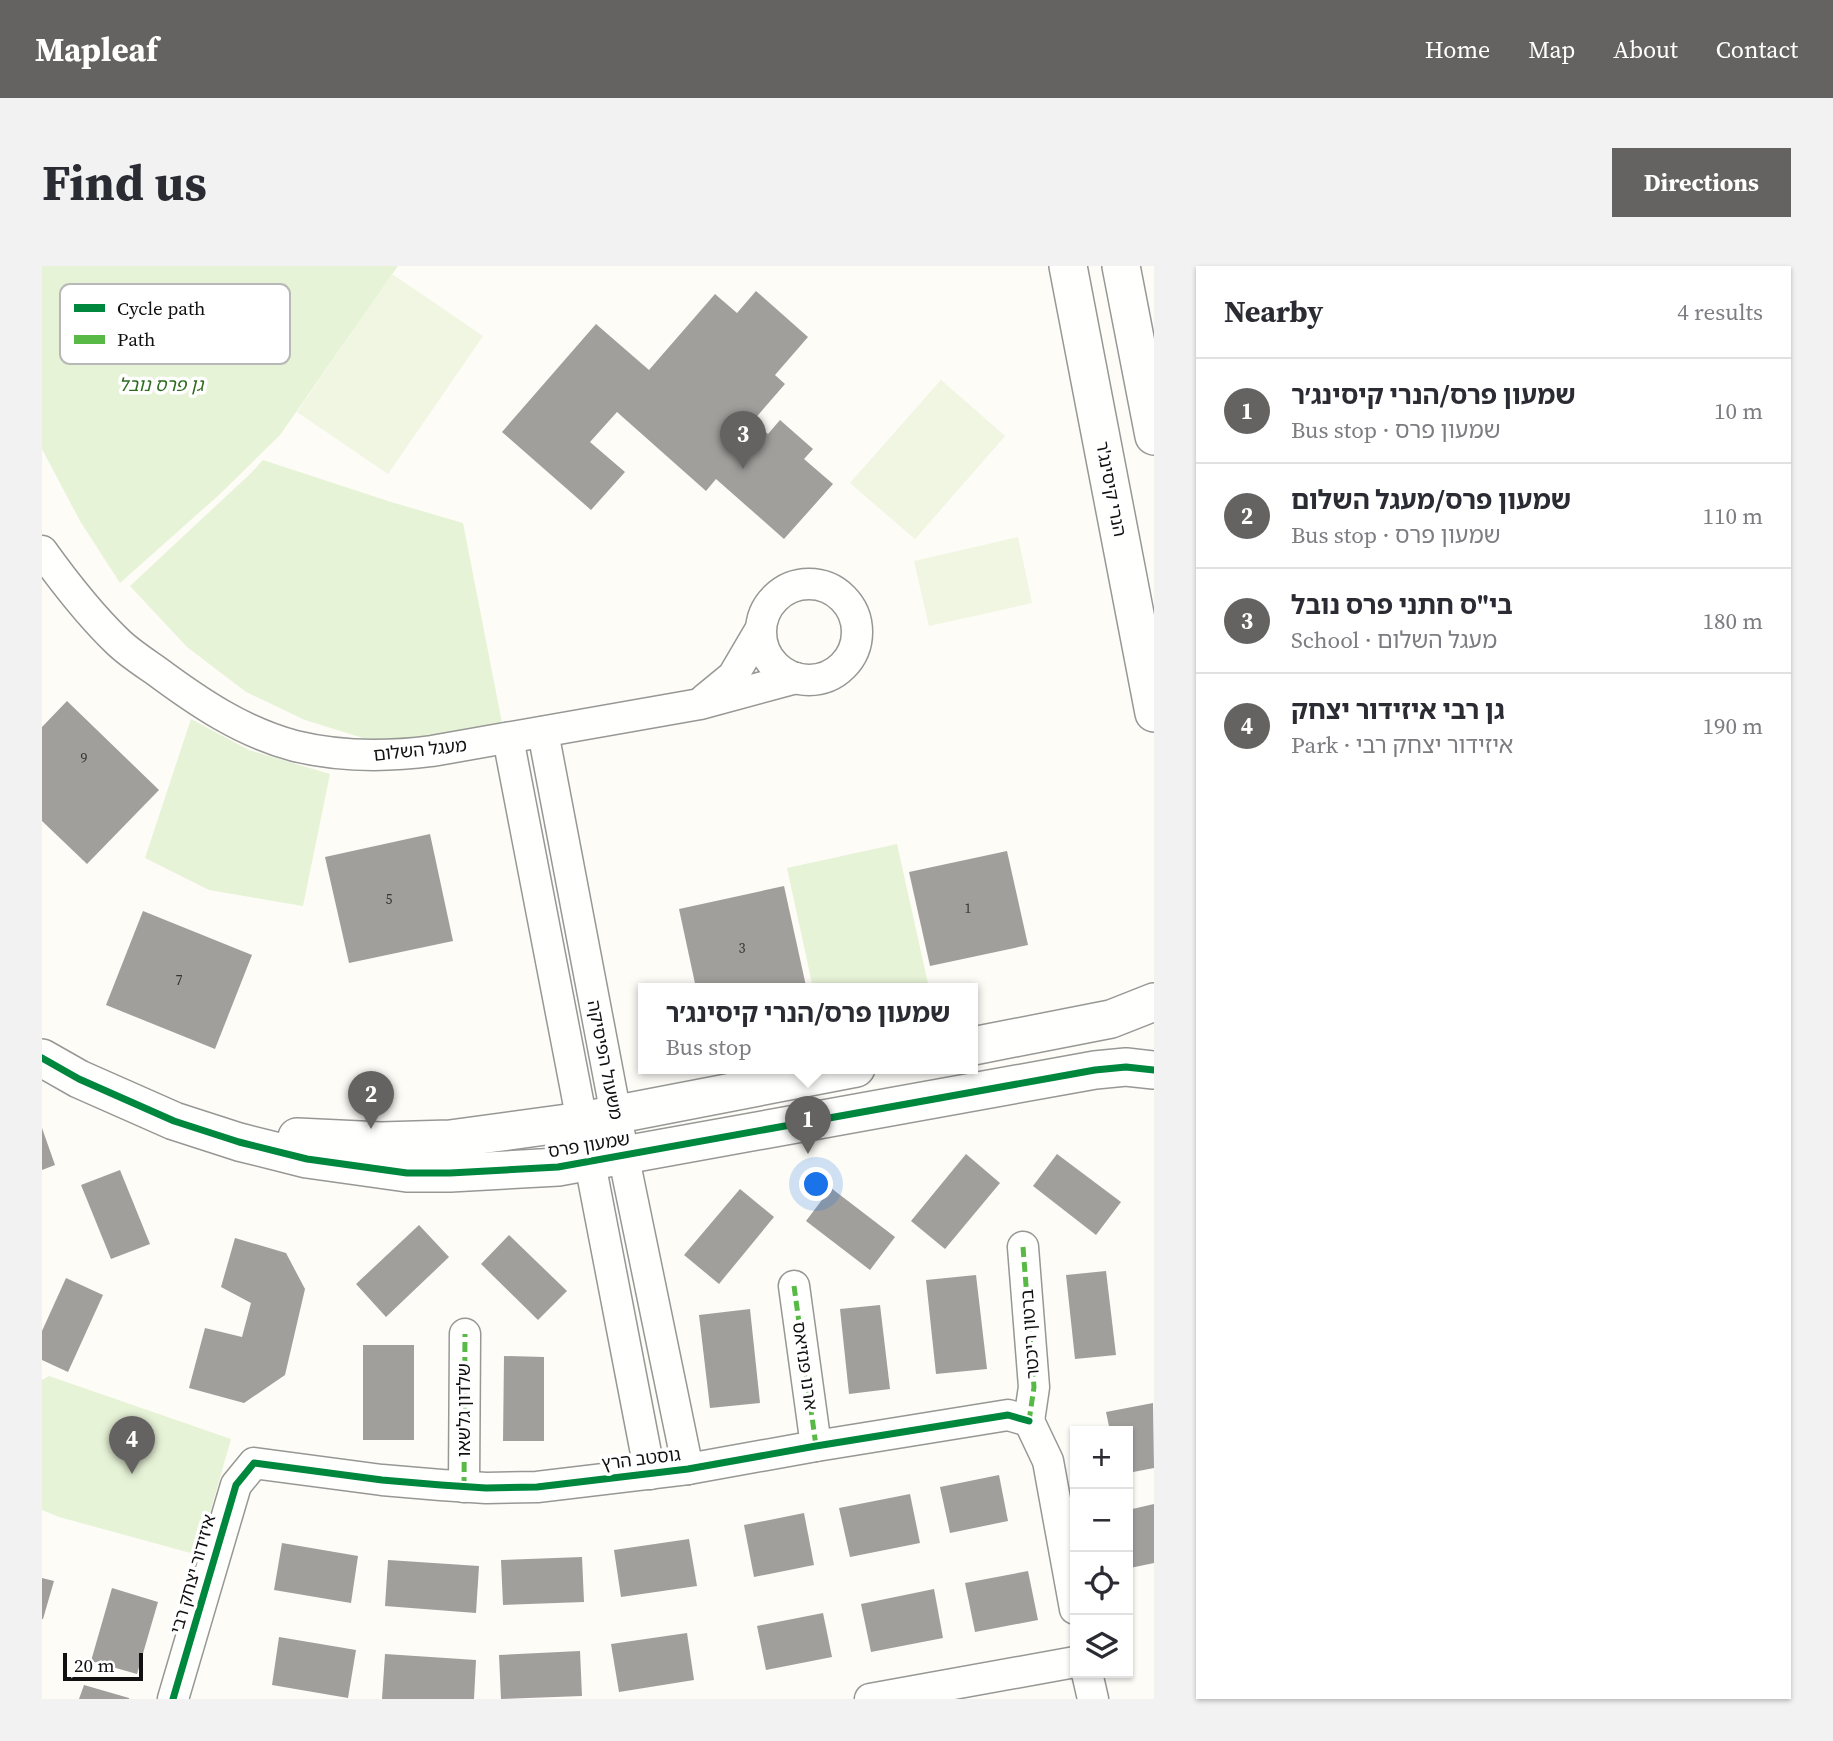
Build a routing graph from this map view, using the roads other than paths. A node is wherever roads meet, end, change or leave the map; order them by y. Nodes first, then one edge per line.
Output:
1 (1068, 266) edge
2 (1121, 266) edge
3 (1147, 364) edge
4 (1154, 436) edge
5 (42, 551) edge
6 (760, 629) junction
7 (796, 678) junction
8 (700, 704) junction
9 (1154, 713) edge
10 (543, 732) junction
11 (508, 738) junction
12 (1154, 1002) edge
13 (978, 1045) edge
14 (42, 1058) edge
15 (1154, 1070) edge
16 (825, 1074) edge
17 (599, 1118) junction
18 (174, 1121) junction
19 (607, 1159) junction
20 (1023, 1247) dead end
21 (794, 1286) dead end
22 (465, 1334) dead end
23 (1029, 1420) junction
24 (817, 1446) junction
25 (254, 1464) joint
26 (688, 1469) junction
27 (650, 1474) junction
28 (464, 1487) junction
29 (1070, 1582) edge
30 (1070, 1663) edge
31 (1088, 1678) edge
32 (173, 1699) edge
33 (870, 1699) edge
34 (1093, 1699) edge

1 - 9 street, הנרי קיסינג'ר
2 - 3 street
3 - 4 street
5 - 11 street, מעגל השלום
6 - 7 street
6 - 7 street
6 - 8 street
7 - 8 street, מעגל השלום
8 - 10 street, מעגל השלום
10 - 11 street, מעגל השלום
10 - 17 street, משעול הפיסיקה
11 - 17 street, משעול הפיסיקה
12 - 13 street
14 - 18 street, שמעון פרס
15 - 19 street, שמעון פרס
16 - 17 street, שמעון פרס
17 - 18 street, שמעון פרס
17 - 19 street, משעול הפיסיקה
18 - 19 street, שמעון פרס
19 - 26 street, משעול הפיסיקה
19 - 27 street, משעול הפיסיקה
20 - 23 street, ברטון ריכטר
21 - 24 street, ארנו פנזיאס
22 - 28 street, שלדון גלשאו
23 - 24 street, גוסטב הרץ
23 - 29 street
24 - 26 street, גוסטב הרץ
25 - 28 street, גוסטב הרץ
25 - 32 street, איזידור יצחק רבי
26 - 27 street, גוסטב הרץ
27 - 28 street, גוסטב הרץ
30 - 33 street
31 - 34 street

